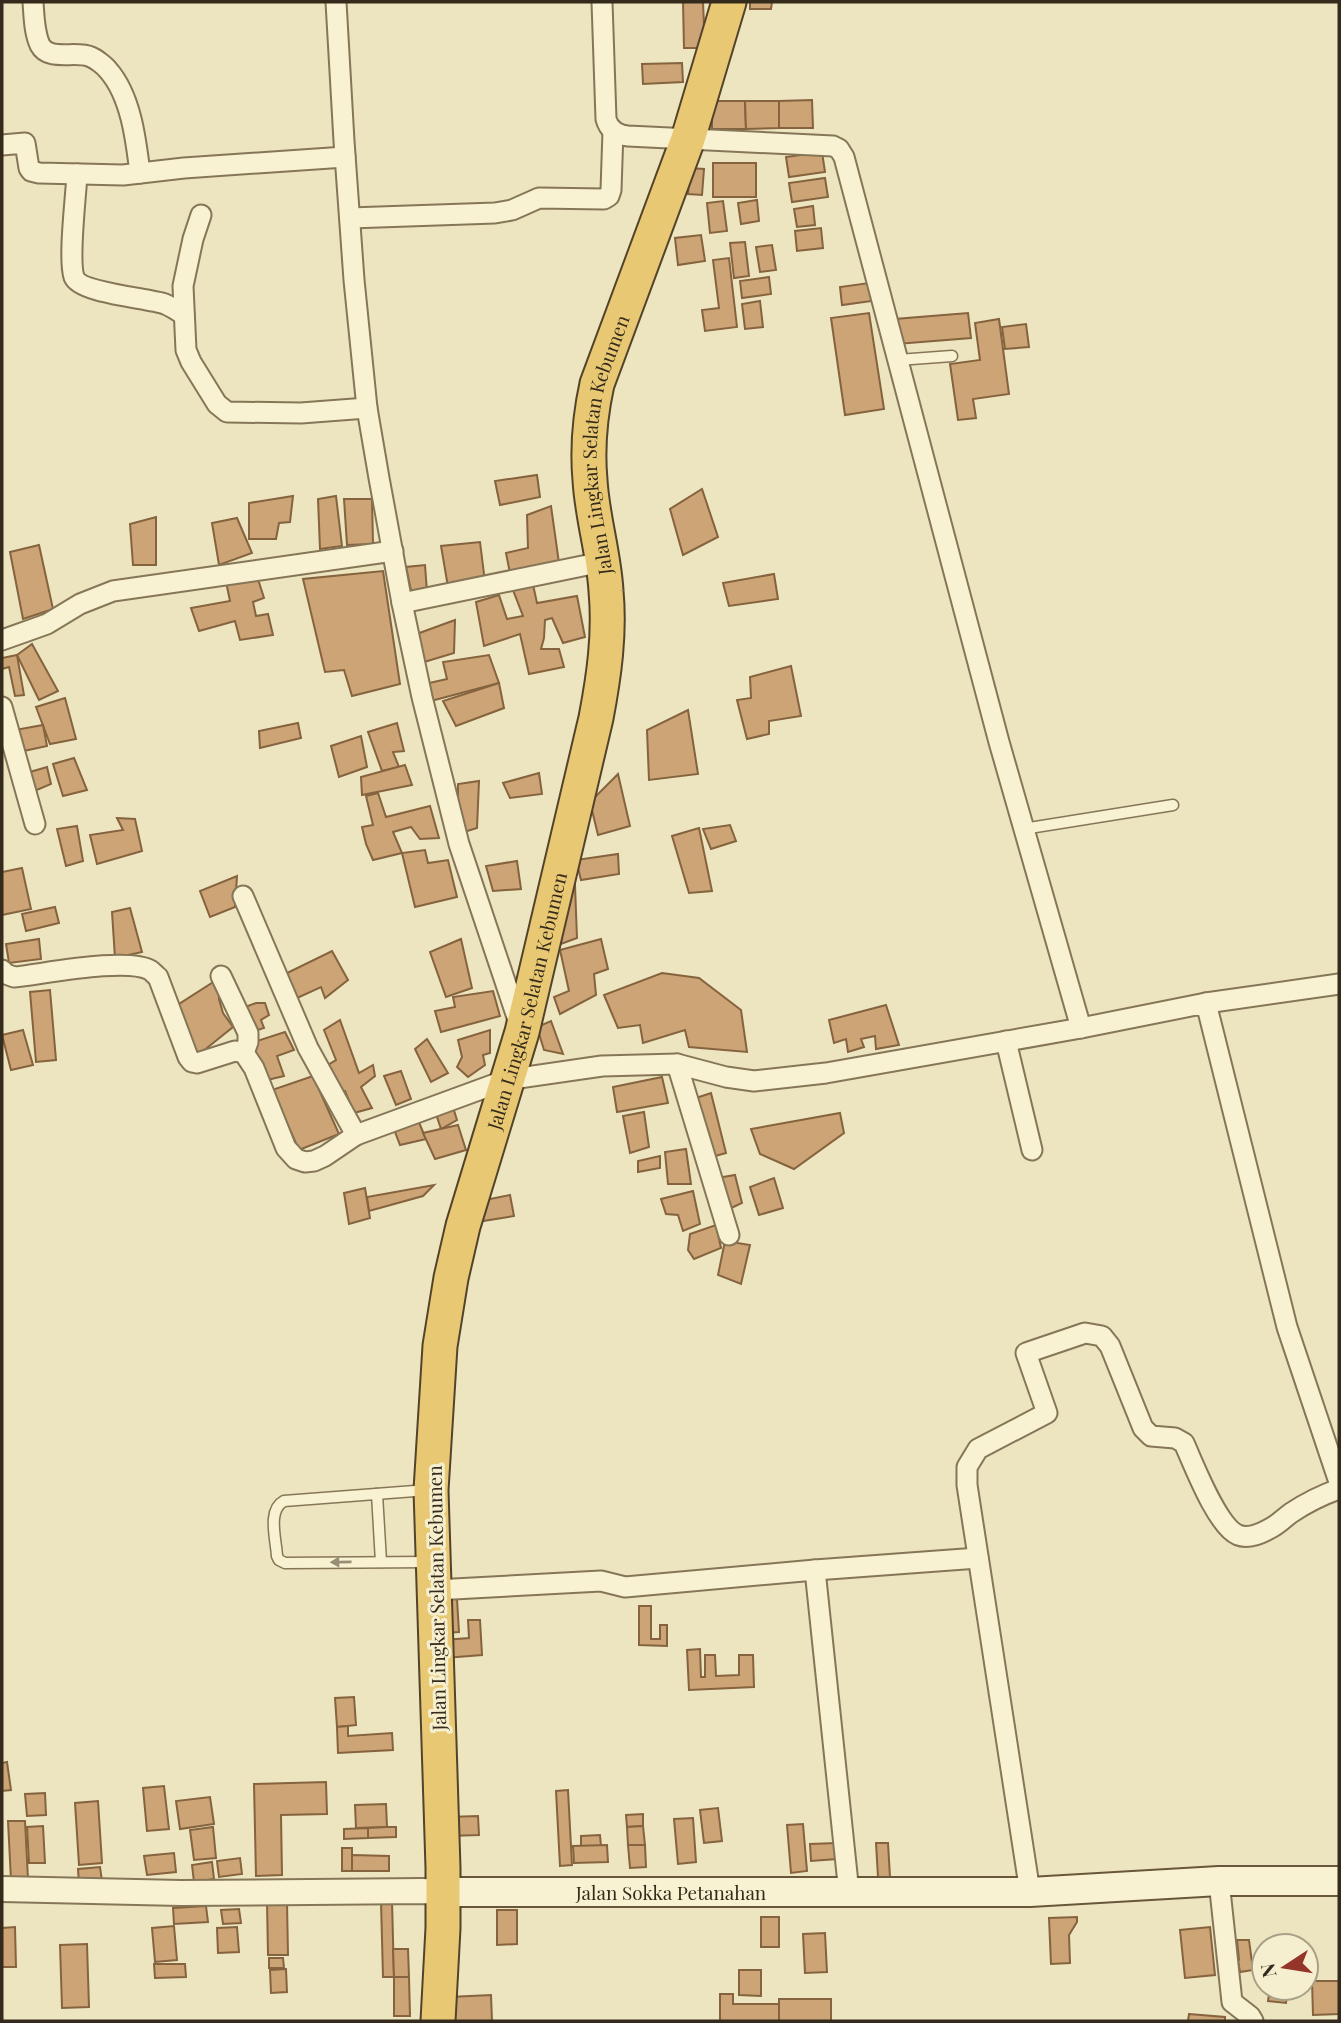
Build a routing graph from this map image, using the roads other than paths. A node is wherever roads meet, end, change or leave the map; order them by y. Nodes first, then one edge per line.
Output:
1 (33, 2) edge
2 (337, 2) edge
3 (602, 2) edge
4 (729, 2) edge
5 (613, 131) junction
6 (688, 139) junction
7 (2, 145) edge
8 (345, 157) junction
9 (140, 173) junction
10 (77, 174) junction
11 (201, 215) dead end
12 (350, 218) junction
13 (184, 315) junction
14 (952, 356) dead end
15 (898, 360) junction
16 (367, 408) junction
17 (393, 551) junction
18 (602, 562) junction
19 (402, 603) junction
20 (2, 640) edge
21 (2, 708) edge
22 (1173, 805) dead end
23 (35, 824) dead end
24 (1023, 829) junction
25 (243, 896) dead end
26 (2, 970) edge
27 (221, 975) dead end
28 (1339, 984) edge
29 (1206, 1003) junction
30 (1081, 1028) junction
31 (522, 1032) junction
32 (1006, 1041) junction
33 (244, 1053) junction
34 (677, 1064) junction
35 (506, 1080) junction
36 (356, 1135) junction
37 (1032, 1150) dead end
38 (729, 1235) dead end
39 (1339, 1482) edge
40 (1339, 1489) edge
41 (431, 1490) junction
42 (377, 1494) junction
43 (978, 1558) junction
44 (381, 1562) junction
45 (815, 1570) junction
46 (434, 1576) junction
47 (1219, 1881) junction
48 (1339, 1881) edge
49 (2, 1889) edge
50 (443, 1892) junction
51 (1030, 1892) junction
52 (849, 1893) junction
53 (438, 2021) edge
54 (1253, 2021) edge

1 - 9 street
2 - 8 street
3 - 5 street
4 - 6 highway, Jalan Lingkar Selatan Kebumen
5 - 6 street
5 - 12 street
6 - 15 street
6 - 18 highway, Jalan Lingkar Selatan Kebumen
7 - 10 street
8 - 9 street
8 - 12 street
9 - 10 street
10 - 13 street
11 - 13 street
12 - 16 street
13 - 16 street
14 - 15 lane
15 - 24 street
16 - 17 street
17 - 19 street
17 - 20 street
18 - 19 street
18 - 31 highway, Jalan Lingkar Selatan Kebumen
19 - 31 street
21 - 23 street
22 - 24 lane
24 - 30 street
25 - 36 street
26 - 33 street
27 - 33 street
28 - 29 street
29 - 30 street
29 - 39 street
30 - 32 street
31 - 35 highway, Jalan Lingkar Selatan Kebumen
32 - 34 street
32 - 37 street
33 - 36 street
34 - 35 street
34 - 38 street
35 - 36 street
35 - 41 highway, Jalan Lingkar Selatan Kebumen
40 - 43 street
41 - 42 lane
41 - 46 highway, Jalan Lingkar Selatan Kebumen
42 - 44 lane
44 -> 42 lane
43 - 45 street
43 - 51 street
44 - 46 lane
45 - 46 street
45 - 52 street
46 - 50 highway, Jalan Lingkar Selatan Kebumen
47 - 48 main road, Jalan Sokka Petanahan
47 - 51 main road, Jalan Sokka Petanahan
47 - 54 street
49 - 50 street, Jalan Sokka Petanahan
50 - 52 main road, Jalan Sokka Petanahan
50 - 53 highway, Jalan Lingkar Selatan Kebumen
51 - 52 main road, Jalan Sokka Petanahan

